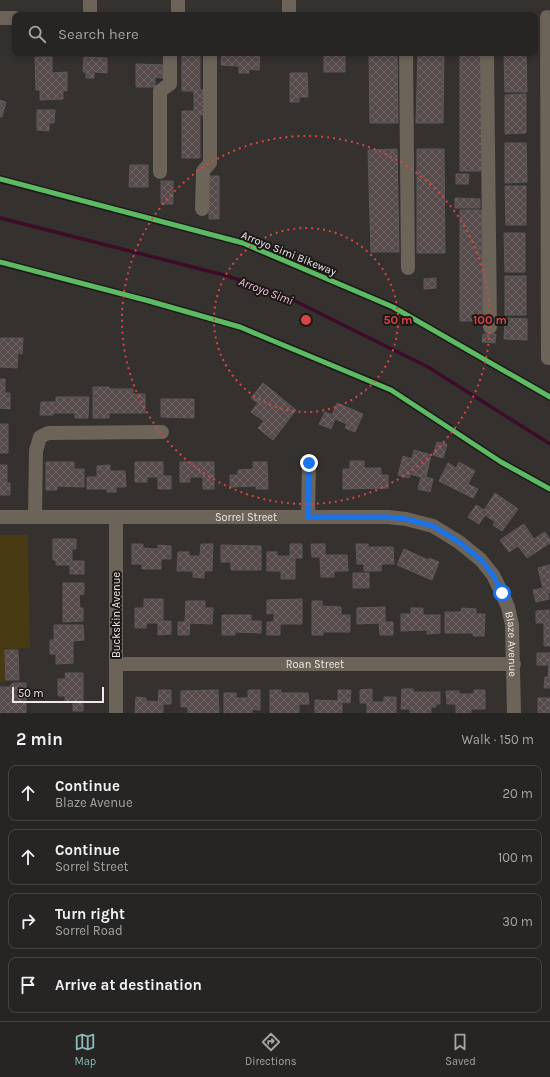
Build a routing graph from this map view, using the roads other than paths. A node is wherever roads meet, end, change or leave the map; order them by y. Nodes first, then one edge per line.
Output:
1 (90, 0) edge
2 (178, 0) edge
3 (289, 0) edge
4 (90, 12) edge
5 (178, 12) edge
6 (289, 12) edge
7 (544, 17) edge
8 (0, 18) edge
9 (12, 18) edge
10 (170, 56) edge
11 (210, 56) edge
12 (406, 56) edge
13 (487, 56) edge
14 (160, 172) dead end
15 (202, 209) dead end
16 (408, 268) dead end
17 (490, 327) dead end
18 (548, 358) dead end
19 (162, 432) dead end
20 (309, 463) dead end
21 (0, 517) edge
22 (35, 517) junction
23 (116, 517) junction
24 (308, 517) junction
25 (481, 560) joint
26 (116, 664) junction
27 (514, 664) junction
28 (116, 713) edge
29 (514, 713) edge

1 - 4 street
2 - 5 street
3 - 6 street
7 - 18 street
8 - 9 street
10 - 14 street
11 - 15 street
12 - 16 street
13 - 17 street
19 - 22 street
20 - 24 street
21 - 22 street, Sorrel Street
22 - 23 street, Sorrel Street
23 - 24 street, Sorrel Street
23 - 26 street, Buckskin Avenue
24 - 25 street, Sorrel Street
25 - 27 street, Blaze Avenue
26 - 27 street, Roan Street
26 - 28 street, Buckskin Avenue
27 - 29 street, Blaze Avenue

